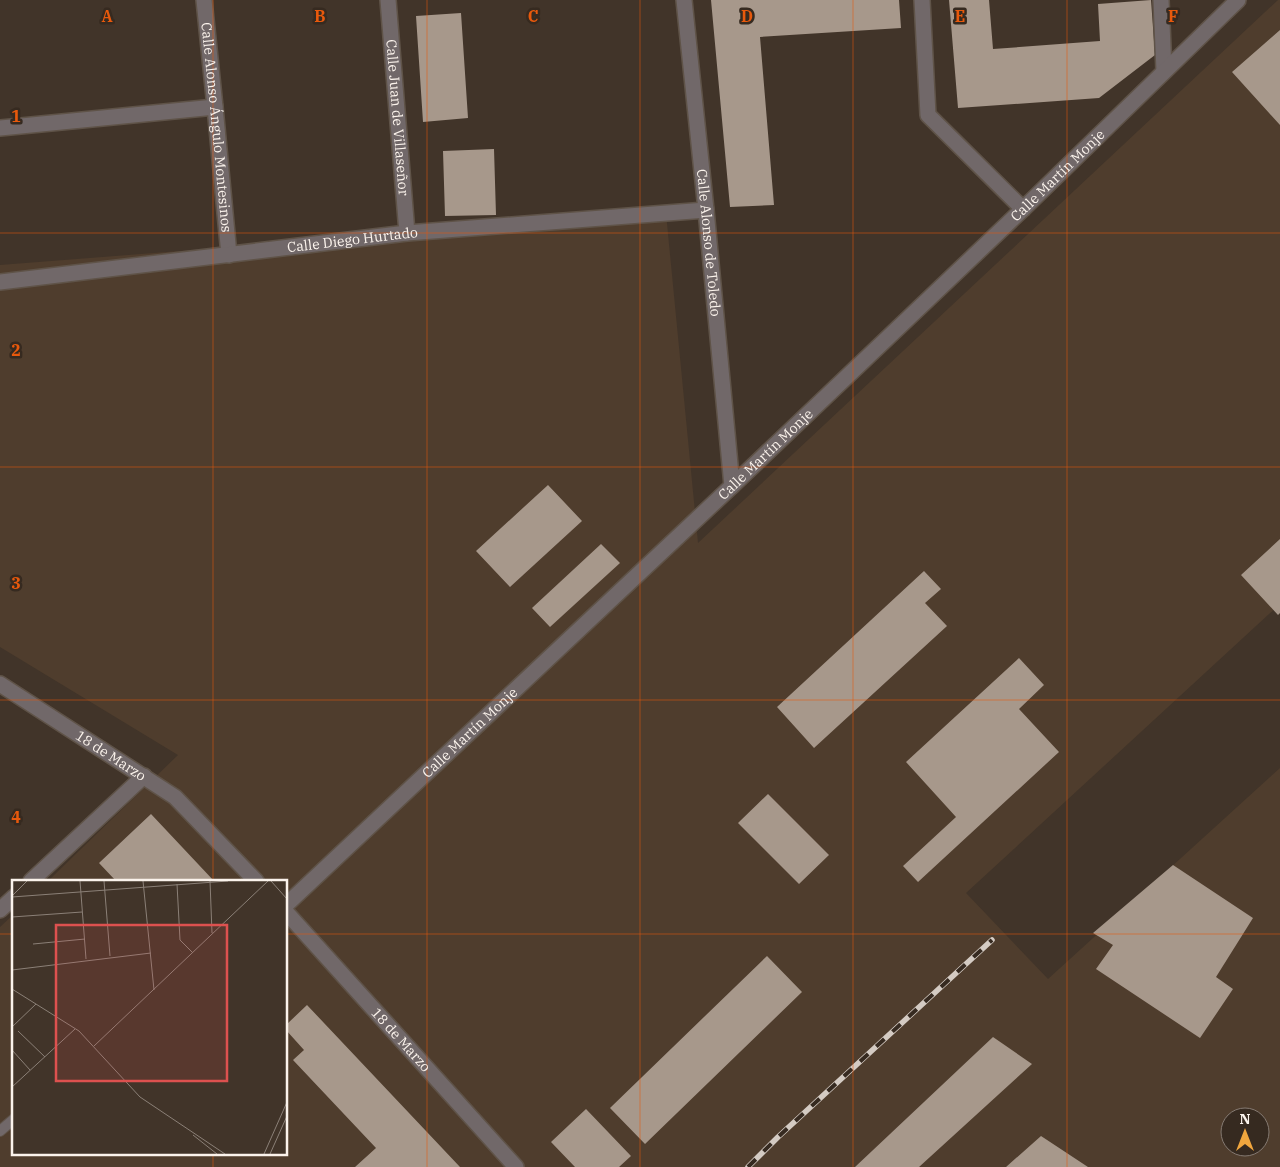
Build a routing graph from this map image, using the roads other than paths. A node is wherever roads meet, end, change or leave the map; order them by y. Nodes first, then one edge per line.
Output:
1 (204, 0) edge
2 (388, 0) edge
3 (684, 0) edge
4 (922, 0) edge
5 (1161, 0) edge
6 (1238, 0) edge
7 (1164, 71) junction
8 (215, 107) junction
9 (0, 128) edge
10 (1023, 209) junction
11 (706, 210) junction
12 (407, 233) junction
13 (229, 255) junction
14 (0, 282) edge
15 (732, 486) junction
16 (0, 684) edge
17 (144, 776) junction
18 (32, 880) edge
19 (255, 880) edge
20 (12, 899) edge
21 (288, 903) edge
22 (0, 910) edge
23 (288, 914) edge
24 (12, 1121) edge
25 (0, 1131) edge
26 (516, 1167) edge

1 - 8 street, Calle Alonso Ángulo Montesinos
2 - 12 street, Calle Juan de Villaseñor
3 - 11 street, Calle Alonso de Toledo
4 - 10 street
5 - 7 street
6 - 7 street, Calle Martín Monje
7 - 10 street, Calle Martín Monje
8 - 9 street
8 - 13 street, Calle Alonso Ángulo Montesinos
10 - 15 street, Calle Martín Monje
11 - 12 street, Calle Diego Hurtado
11 - 15 street, Calle Alonso de Toledo
12 - 13 street, Calle Diego Hurtado
13 - 14 street, Calle Diego Hurtado
15 - 21 street, Calle Martín Monje
16 - 17 street, 18 de Marzo
17 - 18 street
17 - 19 street, 18 de Marzo
20 - 22 street
23 - 26 street, 18 de Marzo
24 - 25 lane

